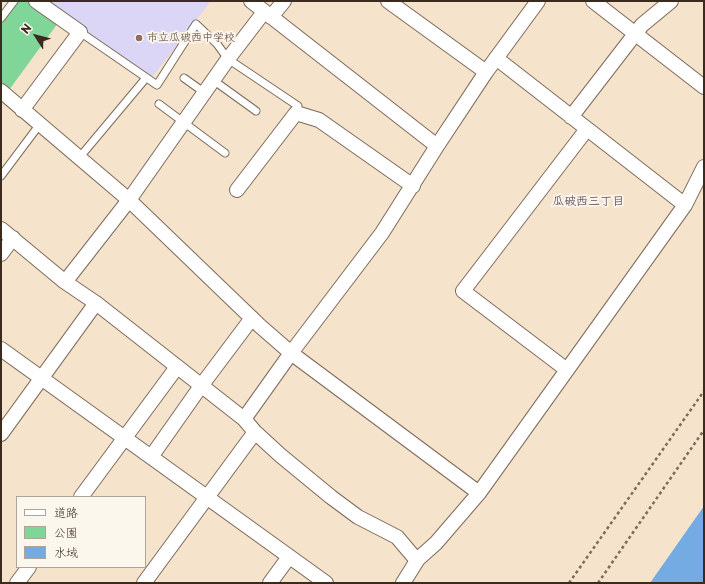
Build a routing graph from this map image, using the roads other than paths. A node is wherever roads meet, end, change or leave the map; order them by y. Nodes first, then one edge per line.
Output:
1 (14, 1) edge
2 (36, 1) edge
3 (251, 1) edge
4 (284, 1) edge
5 (388, 1) edge
6 (538, 1) edge
7 (593, 1) edge
8 (671, 1) edge
9 (268, 14) junction
10 (1, 18) edge
11 (80, 32) junction
12 (636, 33) junction
13 (496, 58) junction
14 (228, 59) junction
15 (486, 72) junction
16 (146, 78) junction
17 (184, 78) dead end
18 (213, 80) junction
19 (704, 87) edge
20 (1, 91) edge
21 (205, 93) junction
22 (159, 104) dead end
23 (22, 110) junction
24 (256, 111) dead end
25 (296, 113) junction
26 (570, 117) junction
27 (184, 122) junction
28 (40, 124) junction
29 (587, 129) junction
30 (437, 146) junction
31 (225, 153) dead end
32 (79, 158) junction
33 (704, 167) edge
34 (1, 176) edge
35 (413, 186) junction
36 (237, 190) dead end
37 (129, 200) junction
38 (685, 205) junction
39 (1, 229) edge
40 (13, 238) junction
41 (1, 254) edge
42 (65, 282) junction
43 (96, 303) junction
44 (252, 318) junction
45 (1, 348) edge
46 (291, 353) junction
47 (177, 367) junction
48 (567, 370) junction
49 (41, 378) junction
50 (201, 386) junction
51 (244, 419) junction
52 (255, 432) junction
53 (1, 434) edge
54 (124, 438) junction
55 (151, 457) junction
56 (479, 494) junction
57 (82, 496) edge
58 (206, 497) junction
59 (289, 557) junction
60 (418, 559) junction
61 (28, 568) edge
62 (17, 583) edge
63 (144, 583) edge
64 (270, 583) edge
65 (326, 583) edge
66 (403, 583) edge

1 - 10 lane
2 - 11 street
3 - 9 street
4 - 9 street
5 - 15 street
6 - 13 street
7 - 12 street
8 - 12 street
9 - 14 street
9 - 30 street
11 - 16 lane
11 - 23 street
12 - 19 street
12 - 26 street
13 - 15 street
13 - 26 street
14 - 16 lane
14 - 18 street
14 - 25 lane
15 - 30 street
16 - 32 lane
17 - 21 lane
18 - 21 street
18 - 24 lane
20 - 23 street
21 - 27 street
22 - 27 lane
23 - 28 street
25 - 35 street
25 - 36 street
26 - 29 street
27 - 31 lane
27 - 37 street
28 - 32 street
28 - 34 lane
29 - 38 street
29 - 48 street
30 - 35 street
32 - 37 street
33 - 38 street
35 - 46 street
37 - 42 street
37 - 44 street
38 - 48 street
39 - 40 street
40 - 41 street
40 - 42 street
42 - 43 street
43 - 47 street
43 - 49 street
44 - 46 street
44 - 50 street
45 - 49 street
46 - 51 street
46 - 56 street
47 - 50 street
47 - 54 street
48 - 56 street
49 - 53 street
49 - 54 street
50 - 51 street
50 - 55 street
51 - 52 street
52 - 58 street
52 - 60 street
54 - 55 street
54 - 57 street
55 - 58 street
56 - 60 street
58 - 59 street
58 - 63 street
59 - 64 street
59 - 65 street
60 - 66 street
61 - 62 street

